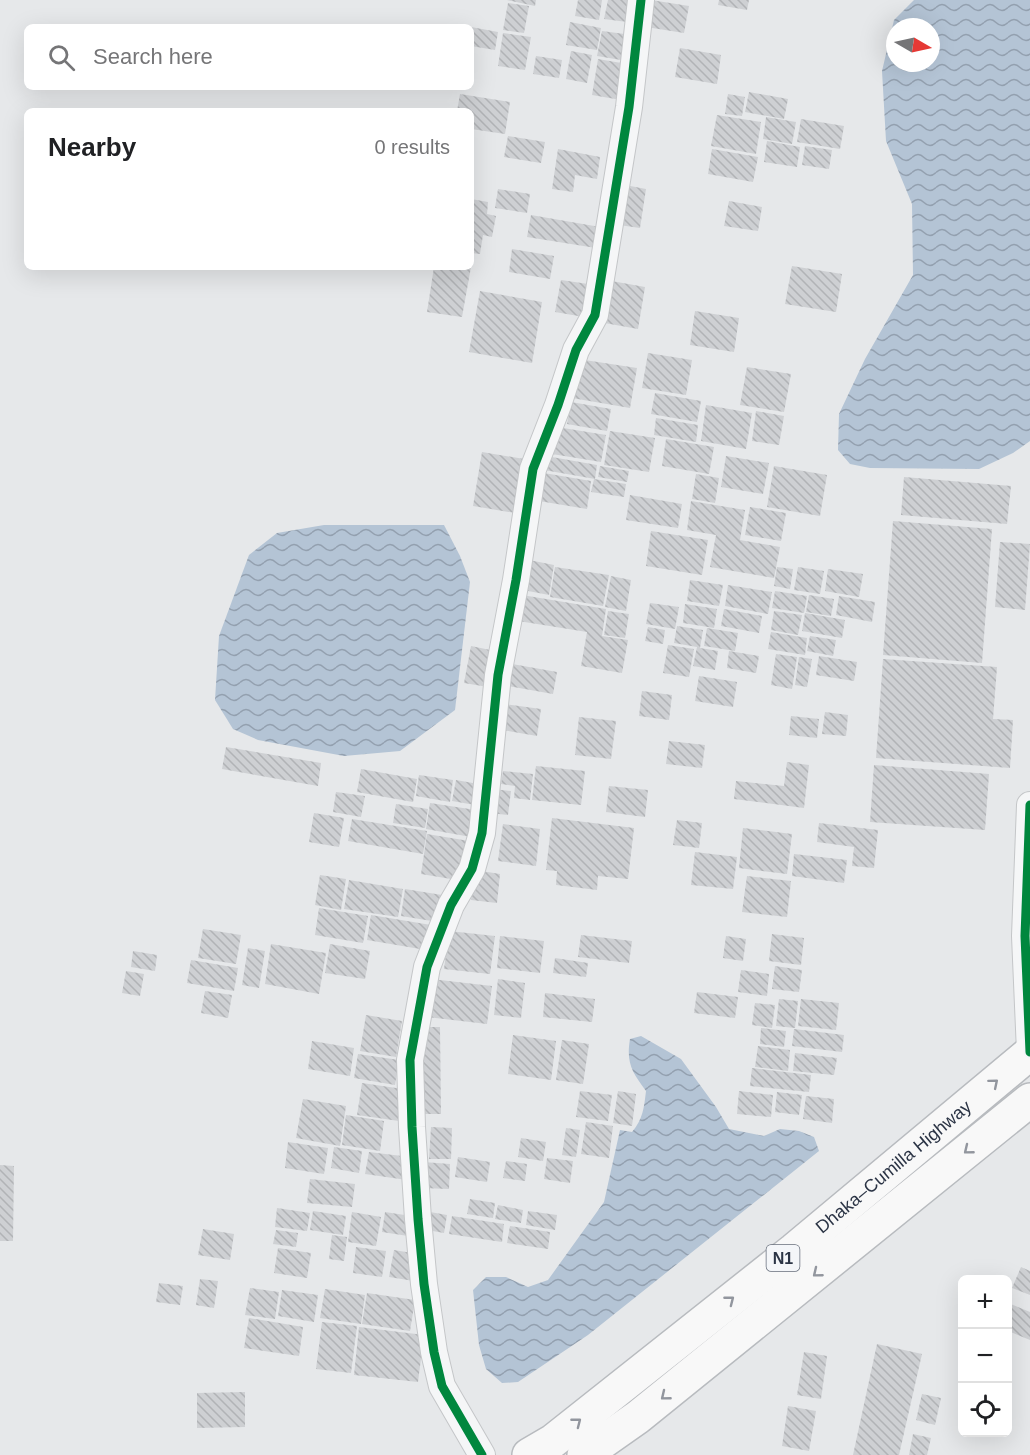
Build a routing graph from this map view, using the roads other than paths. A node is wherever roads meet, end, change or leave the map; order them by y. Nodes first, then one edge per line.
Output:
1 (641, 0) edge
2 (1030, 805) edge
3 (1030, 1053) edge
4 (1030, 1101) edge
5 (482, 1455) edge
6 (529, 1455) edge
7 (584, 1455) edge

1 - 5 street
2 - 3 street
6 -> 3 highway, Dhaka–Cumilla Highway / N1
4 -> 7 highway, Dhaka–Cumilla Highway / N1

